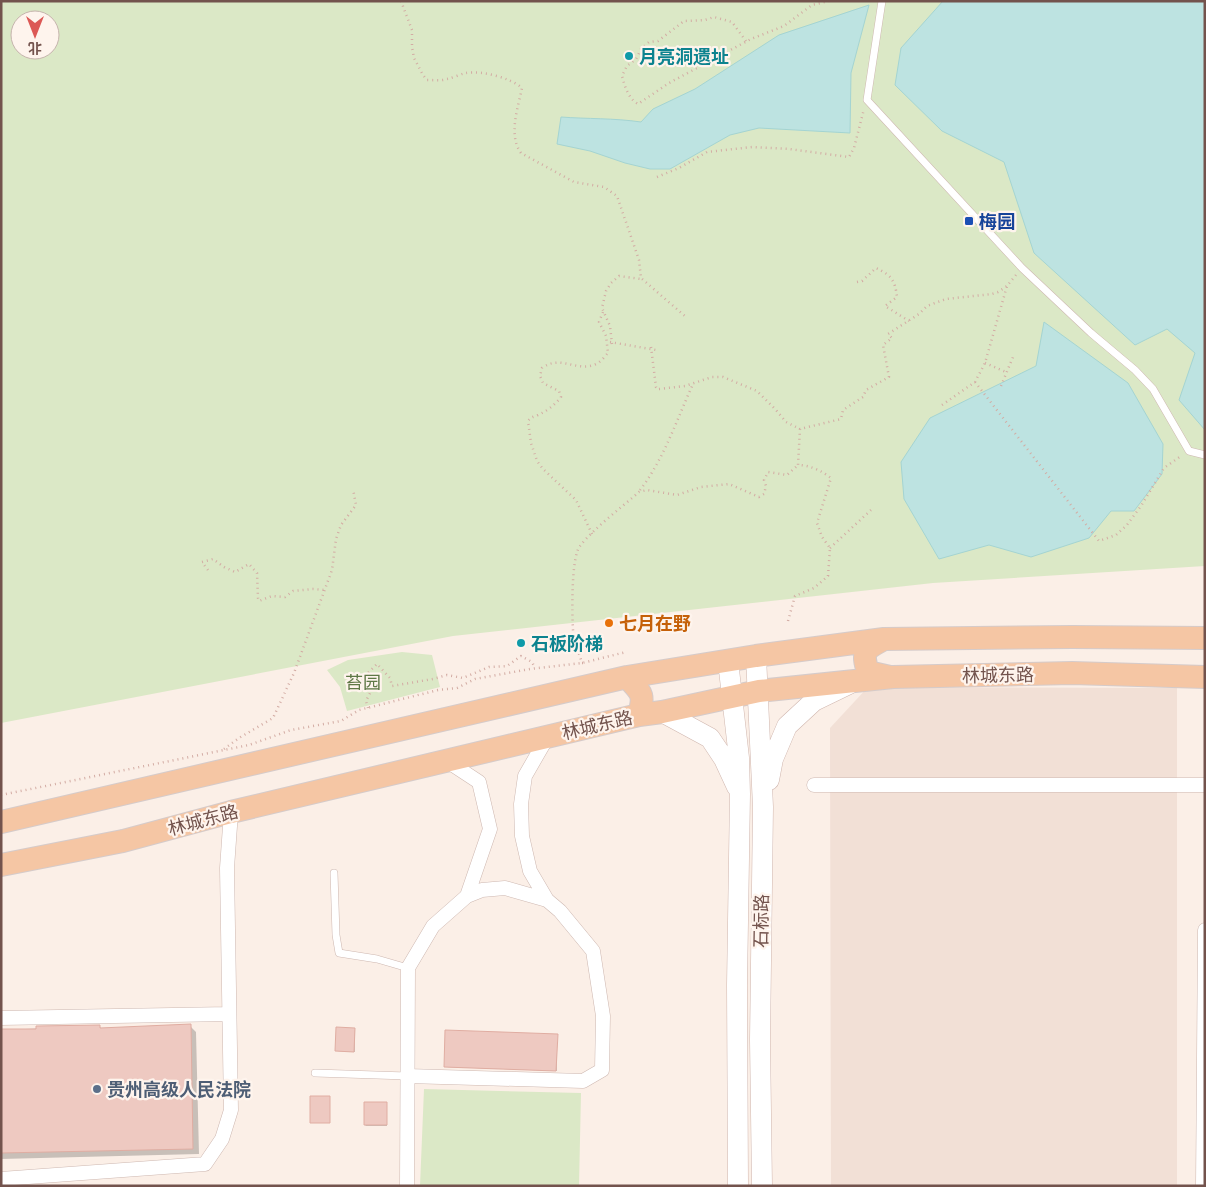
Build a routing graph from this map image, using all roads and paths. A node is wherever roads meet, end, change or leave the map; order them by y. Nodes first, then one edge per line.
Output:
1 (401, 1) edge
2 (829, 1) edge
3 (882, 1) edge
4 (746, 41) junction
5 (867, 100) junction
6 (657, 177) dead end
7 (1022, 268) junction
8 (644, 281) junction
9 (857, 282) dead end
10 (1007, 286) junction
11 (603, 312) junction
12 (686, 317) dead end
13 (908, 321) junction
14 (651, 349) junction
15 (656, 350) dead end
16 (1013, 357) dead end
17 (985, 363) junction
18 (1006, 372) junction
19 (975, 382) junction
20 (694, 383) junction
21 (1001, 386) dead end
22 (942, 405) dead end
23 (800, 429) junction
24 (1189, 451) junction
25 (1205, 455) edge
26 (798, 465) junction
27 (353, 489) dead end
28 (639, 492) junction
29 (871, 510) dead end
30 (592, 534) junction
31 (830, 548) junction
32 (208, 570) dead end
33 (325, 590) junction
34 (788, 621) dead end
35 (1205, 638) edge
36 (884, 639) junction
37 (626, 652) dead end
38 (756, 656) junction
39 (728, 661) junction
40 (582, 663) junction
41 (535, 668) junction
42 (627, 677) junction
43 (893, 677) junction
44 (1205, 677) edge
45 (857, 680) junction
46 (759, 692) junction
47 (732, 697) junction
48 (368, 708) junction
49 (662, 712) junction
50 (639, 715) junction
51 (548, 736) junction
52 (223, 750) junction
53 (761, 757) junction
54 (739, 758) junction
55 (447, 761) junction
56 (814, 785) dead end
57 (1205, 785) edge
58 (740, 794) junction
59 (1, 795) edge
60 (763, 807) junction
61 (231, 812) junction
62 (1, 822) edge
63 (1, 865) edge
64 (334, 873) dead end
65 (467, 896) junction
66 (547, 900) junction
67 (1205, 930) edge
68 (408, 968) junction
69 (229, 1014) junction
70 (1, 1018) edge
71 (315, 1073) dead end
72 (407, 1076) junction
73 (1, 1179) edge
74 (407, 1186) edge
75 (738, 1186) edge
76 (762, 1186) edge
77 (1203, 1186) edge

1 - 8 path
2 - 4 path
3 - 5 lane
4 - 4 path
5 - 6 path
5 - 7 lane
7 - 10 path
7 - 24 lane
8 - 11 path
8 - 12 path
9 - 13 path
10 - 13 path
10 - 17 path
11 - 14 path
11 - 30 path
13 - 23 path
14 - 15 path
14 - 20 path
16 - 18 path
17 - 18 path
17 - 19 path
18 - 21 path
19 - 22 path
19 - 24 path
20 - 23 path
20 - 28 path
23 - 26 path
24 - 25 lane
26 - 28 path
26 - 31 path
27 - 33 path
28 - 30 path
29 - 31 path
30 - 40 path
31 - 34 path
32 - 33 path
33 - 52 path
35 - 36 main road
36 - 38 main road
36 - 43 main road
37 - 40 path
38 - 39 main road
38 - 46 main road, 石标路
39 - 42 main road
39 - 47 main road, 石标路
40 - 41 path
41 - 48 path
41 - 48 path
42 - 50 main road
42 - 62 main road
43 - 44 main road, 林城东路
43 - 45 main road, 林城东路
45 - 46 main road, 林城东路
45 - 60 main road
46 - 47 main road, 林城东路
46 - 53 main road, 石标路
47 - 49 main road, 林城东路
47 - 54 main road, 石标路
48 - 52 path
49 - 50 main road, 林城东路
49 - 58 main road
50 - 51 main road, 林城东路
51 - 55 main road, 林城东路
51 - 66 street
52 - 59 path
53 - 54 main road
53 - 60 main road, 石标路
54 - 58 main road, 石标路
55 - 61 main road, 林城东路
55 - 65 street
56 - 57 street
58 - 75 main road, 石标路
60 - 76 main road, 石标路
61 - 63 main road, 林城东路
61 - 69 street
64 - 68 lane
65 - 66 street
65 - 68 street
66 - 72 street
67 - 77 street
68 - 72 street
69 - 70 street
69 - 73 street
71 - 72 lane
72 - 74 street

